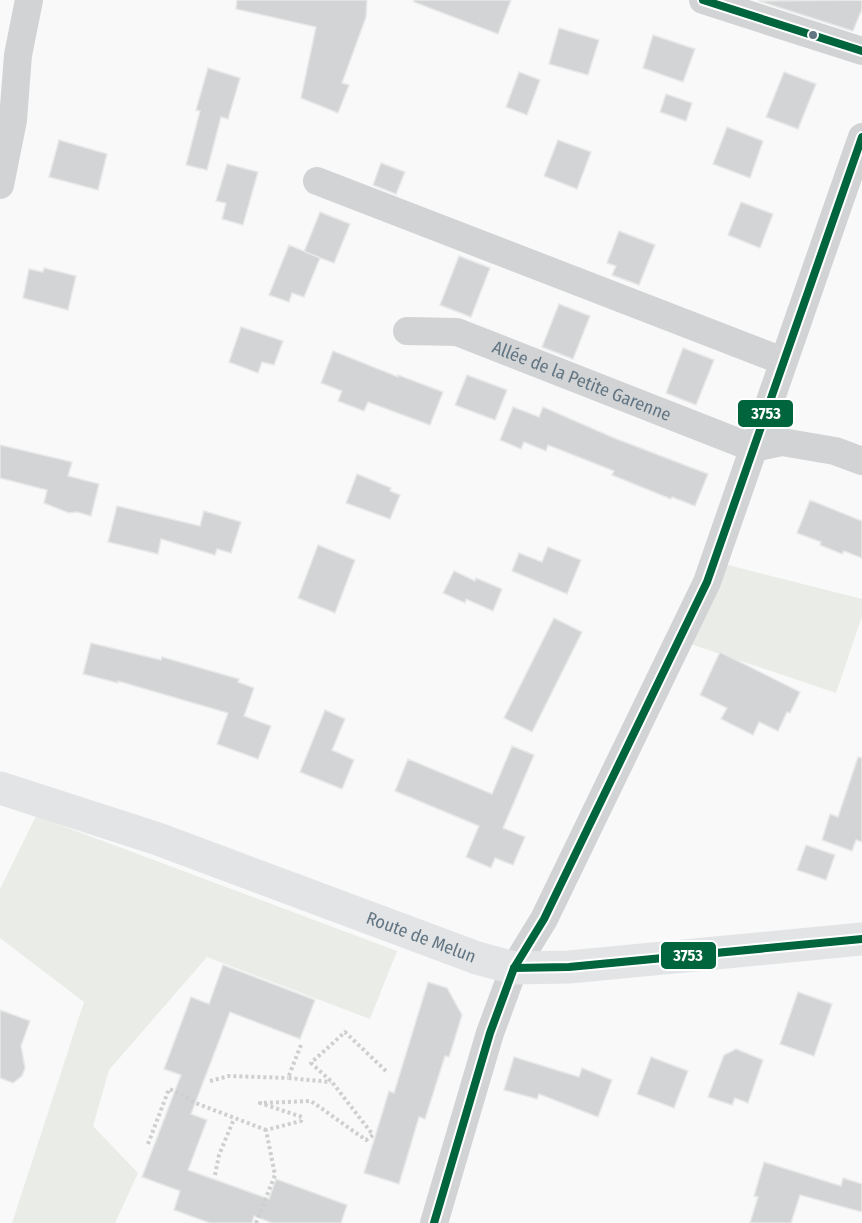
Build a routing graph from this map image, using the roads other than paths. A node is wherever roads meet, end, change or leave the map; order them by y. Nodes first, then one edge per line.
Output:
1 (29, 0) edge
2 (703, 0) edge
3 (862, 51) edge
4 (862, 137) edge
5 (317, 181) dead end
6 (0, 185) edge
7 (407, 331) dead end
8 (783, 361) junction
9 (753, 448) junction
10 (862, 461) edge
11 (0, 788) edge
12 (862, 939) edge
13 (514, 968) junction
14 (434, 1223) edge

1 - 6 street
2 - 3 street
4 - 8 street
5 - 8 street
7 - 9 street, Allée de la Petite Garenne
8 - 9 street
9 - 10 street
9 - 13 street
11 - 13 main road, Route de Melun
12 - 13 main road, Route de Melun
13 - 14 street

